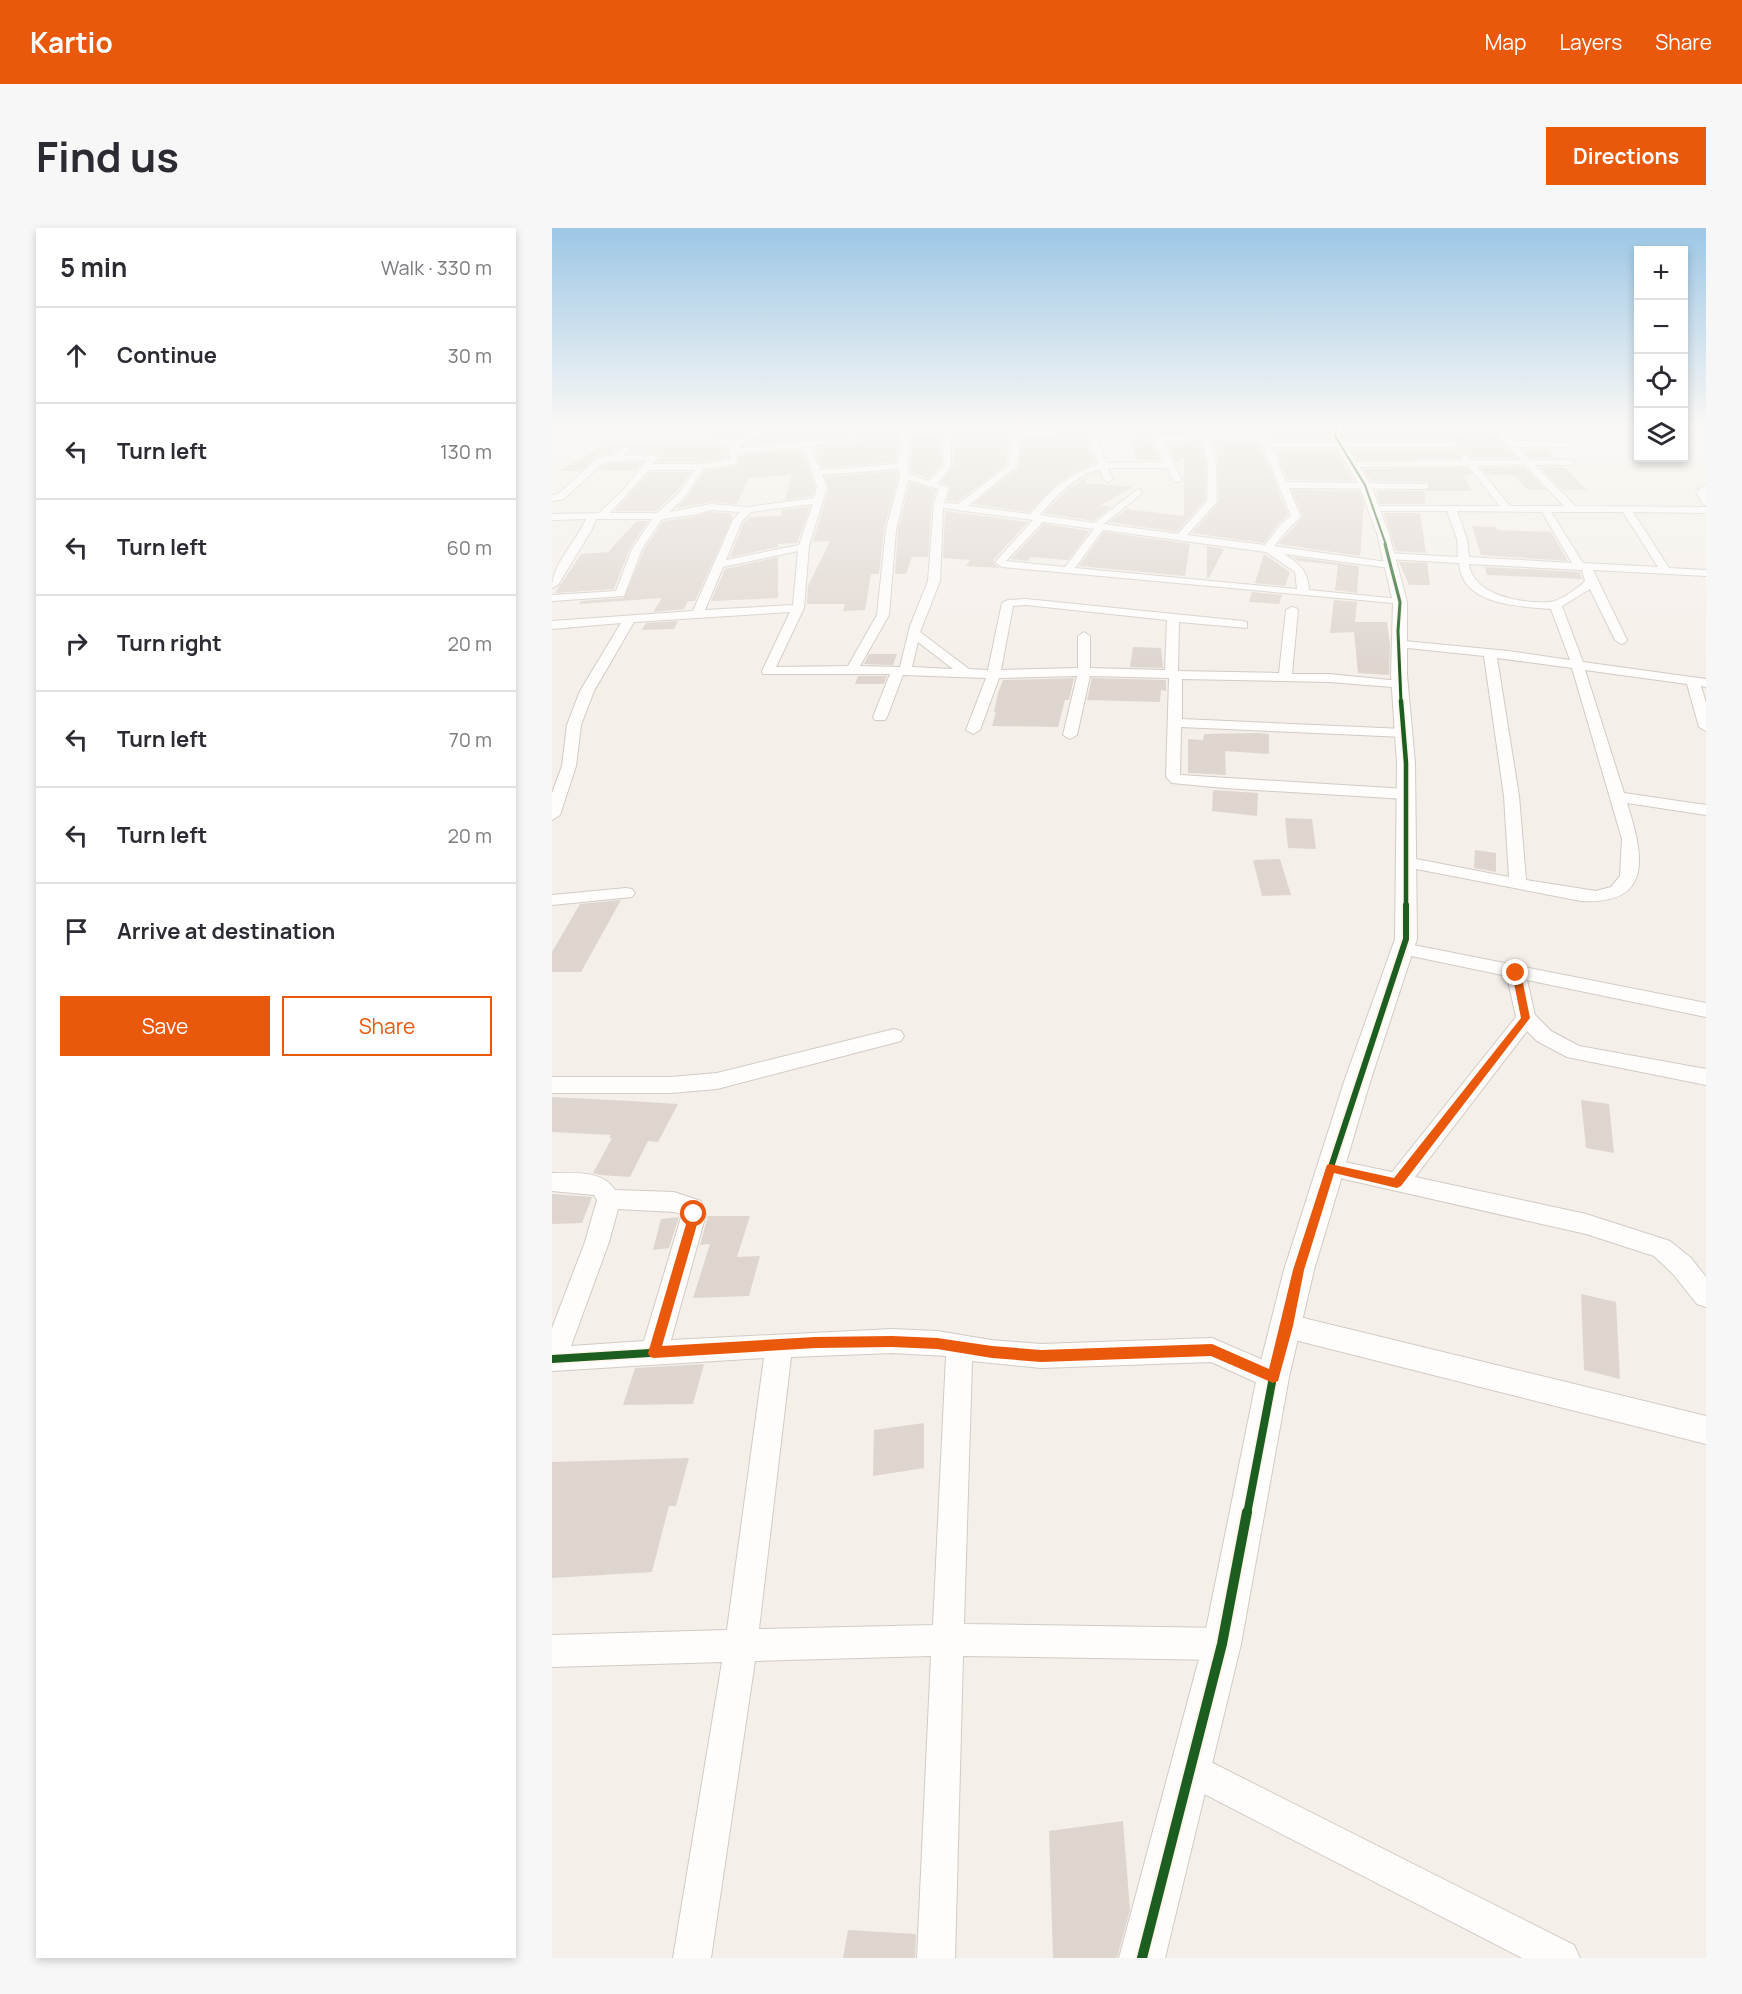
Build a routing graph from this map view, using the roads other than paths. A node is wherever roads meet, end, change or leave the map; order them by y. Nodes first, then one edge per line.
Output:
1 (610, 504) edge
2 (672, 504) edge
3 (792, 504) edge
4 (818, 504) edge
5 (896, 504) edge
6 (965, 504) edge
7 (1044, 504) edge
8 (1124, 504) edge
9 (1210, 504) edge
10 (1290, 504) edge
11 (1367, 504) edge
12 (1439, 504) edge
13 (1489, 504) edge
14 (1504, 504) edge
15 (1567, 504) edge
16 (940, 505) joint
17 (959, 508) junction
18 (1507, 508) junction
19 (1544, 508) junction
20 (1571, 508) junction
21 (1626, 509) junction
22 (748, 510) junction
23 (1706, 510) edge
24 (574, 516) junction
25 (597, 516) junction
26 (659, 516) junction
27 (552, 517) edge
28 (1037, 517) junction
29 (1099, 525) junction
30 (560, 528) dead end
31 (1181, 536) junction
32 (804, 547) junction
33 (1268, 548) junction
34 (1388, 560) junction
35 (1464, 560) junction
36 (718, 565) junction
37 (1067, 571) junction
38 (1586, 571) junction
39 (1666, 571) junction
40 (1706, 573) edge
41 (552, 585) edge
42 (1303, 593) junction
43 (620, 594) junction
44 (552, 598) edge
45 (1400, 602) junction
46 (1556, 606) junction
47 (798, 608) junction
48 (1292, 610) dead end
49 (697, 614) junction
50 (1173, 619) junction
51 (629, 620) junction
52 (603, 623) junction
53 (552, 625) edge
54 (1243, 625) dead end
55 (914, 633) junction
56 (1084, 636) dead end
57 (1621, 640) dead end
58 (1398, 643) junction
59 (1490, 653) junction
60 (1577, 663) junction
61 (852, 670) junction
62 (902, 671) junction
63 (1084, 672) junction
64 (966, 673) junction
65 (993, 674) junction
66 (1174, 674) junction
67 (1286, 677) junction
68 (1700, 682) edge
69 (1400, 685) junction
70 (880, 717) dead end
71 (1175, 723) junction
72 (1706, 727) edge
73 (974, 730) dead end
74 (1404, 733) junction
75 (1070, 735) dead end
76 (569, 766) junction
77 (552, 767) edge
78 (1406, 794) junction
79 (1618, 797) junction
80 (1706, 810) edge
81 (552, 815) edge
82 (1406, 862) junction
83 (1518, 883) junction
84 (626, 893) dead end
85 (552, 900) edge
86 (1403, 949) junction
87 (1516, 973) junction
88 (1706, 1011) edge
89 (1526, 1018) junction
90 (894, 1036) dead end
91 (1706, 1077) edge
92 (552, 1085) edge
93 (1330, 1168) junction
94 (552, 1182) edge
95 (1397, 1183) junction
96 (609, 1199) junction
97 (1706, 1296) edge
98 (1287, 1326) junction
99 (779, 1345) junction
100 (959, 1347) junction
101 (654, 1353) junction
102 (552, 1359) edge
103 (1273, 1377) junction
104 (1706, 1430) edge
105 (948, 1640) junction
106 (1222, 1644) junction
107 (741, 1646) junction
108 (552, 1651) edge
109 (1191, 1769) junction
110 (692, 1958) edge
111 (936, 1958) edge
112 (1142, 1958) edge
113 (1561, 1958) edge

1 - 25 street
2 - 26 street
3 - 22 street
4 - 32 street
5 - 61 street
6 - 17 street
7 - 28 street
8 - 29 street
9 - 31 street
10 - 33 street
11 - 34 street
12 - 35 street
13 - 18 street
14 - 18 street
15 - 20 street
16 - 17 street
16 - 55 street
17 - 28 street
18 - 19 street
19 - 20 street
19 - 38 street
20 - 21 street
21 - 23 street
21 - 39 street
22 - 26 street
22 - 36 street
24 - 25 street
24 - 27 street
24 - 30 street
25 - 26 street
25 - 41 street
26 - 43 street
28 - 29 street
28 - 37 street
29 - 31 street
29 - 37 street
31 - 33 street
32 - 36 street
32 - 47 street
33 - 34 street
33 - 42 street
34 - 35 street
34 - 45 street
35 - 38 street
35 - 46 street
36 - 49 street
37 - 42 street
38 - 39 street
38 - 46 street
38 - 57 street
39 - 40 street
42 - 45 street
43 - 44 street
43 - 52 street
45 - 58 street
46 - 60 street
47 - 49 street
47 - 61 street
48 - 67 street
49 - 51 street
50 - 54 street
50 - 65 street
50 - 66 street
51 - 52 street
51 - 76 street
52 - 53 street
55 - 62 street
55 - 64 street
56 - 63 street
58 - 59 street
58 - 69 street
59 - 60 street
59 - 83 street
60 - 68 street
60 - 79 street
61 - 62 street
62 - 64 street
62 - 70 street
63 - 65 street
63 - 66 street
63 - 75 street
64 - 65 street
65 - 73 street
66 - 67 street
66 - 71 street
67 - 69 street
68 - 72 street
69 - 74 street
71 - 74 street
71 - 78 street
74 - 78 street
76 - 77 street
76 - 81 street
78 - 82 street
79 - 80 street
79 - 83 street
82 - 83 street
82 - 86 street
84 - 85 street
86 - 87 street
86 - 93 street
87 - 88 street
87 - 89 street
89 - 91 street
89 - 95 street
90 - 92 street
93 - 95 street
93 - 98 street
94 - 96 street
95 - 97 street
96 - 101 street
96 - 102 street
98 - 103 street
98 - 104 street
99 - 100 street
99 - 101 street
99 - 107 street
100 - 103 street
100 - 105 street
101 - 102 street
103 - 106 street
105 - 106 street
105 - 107 street
105 - 111 street
106 - 109 street
107 - 108 street
107 - 110 street
109 - 112 street
109 - 113 street

